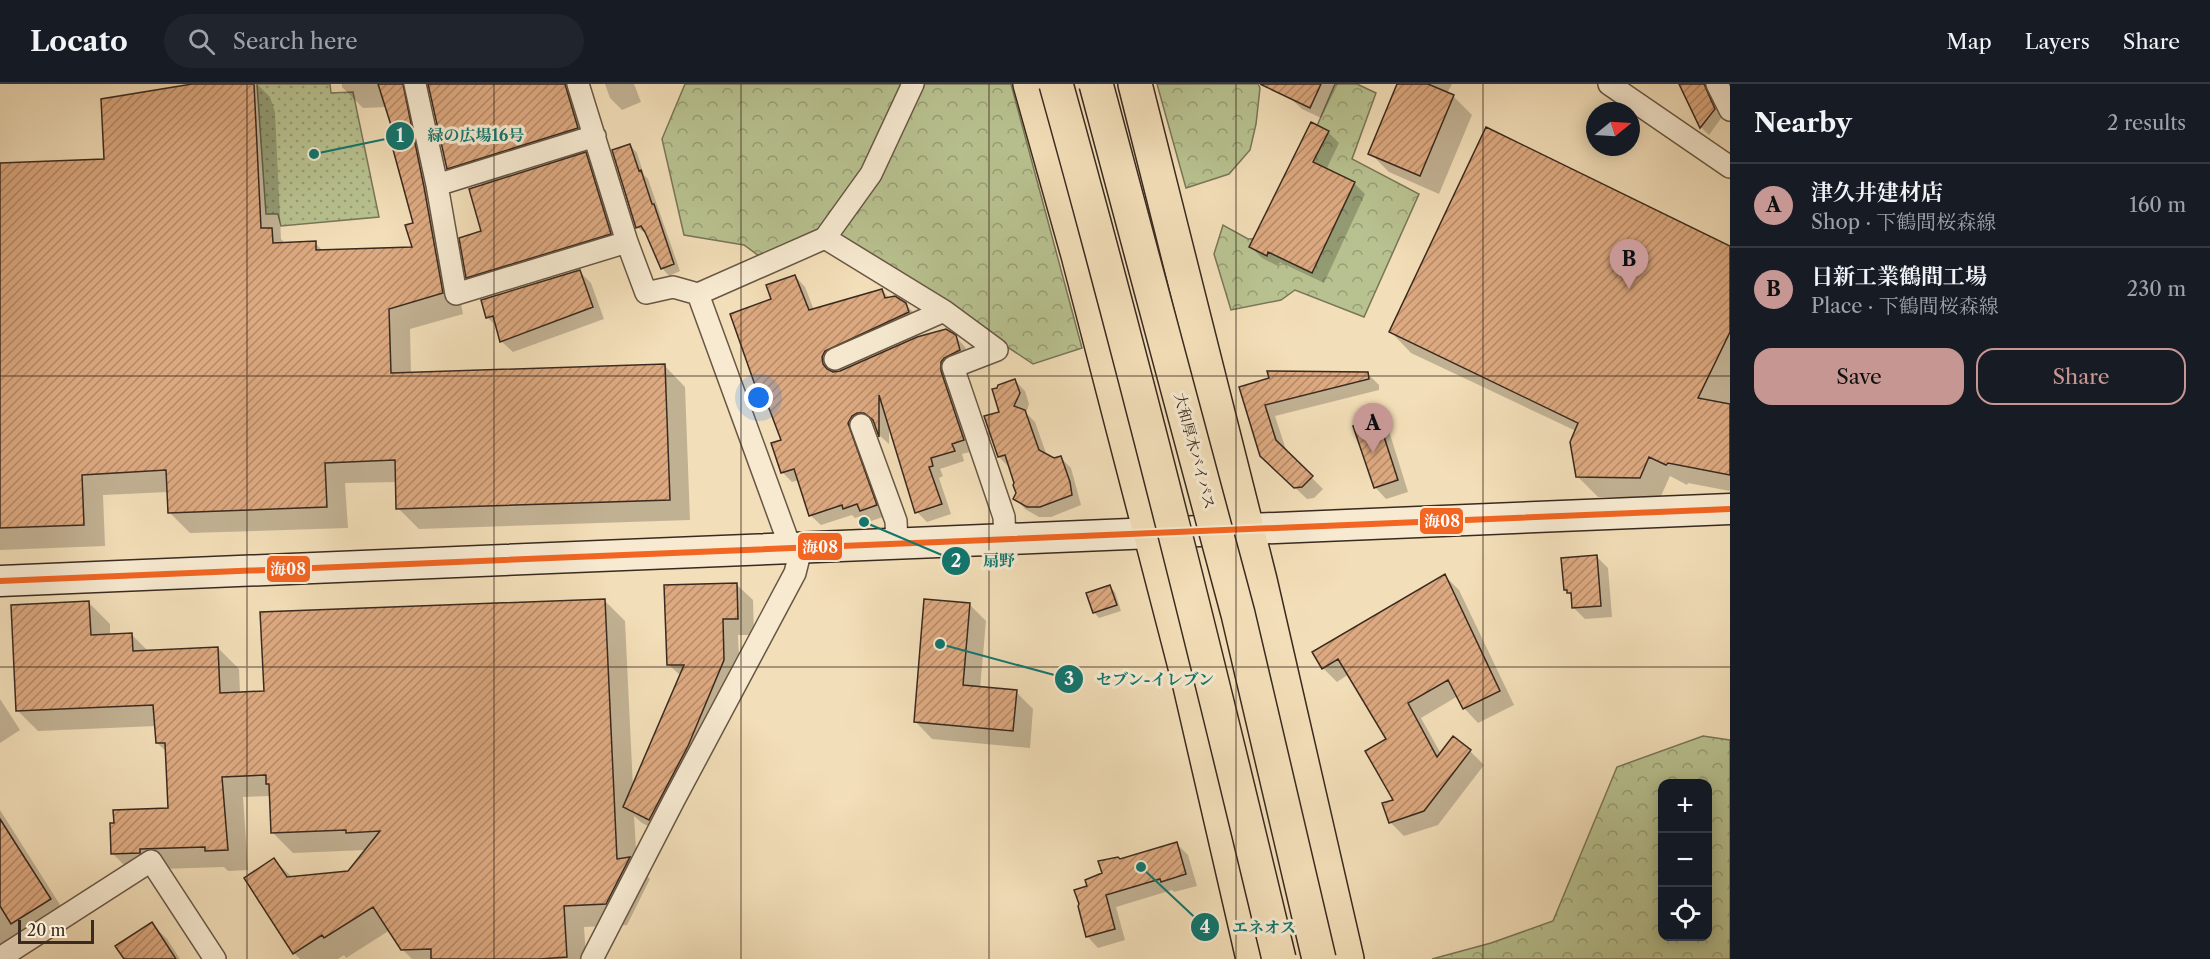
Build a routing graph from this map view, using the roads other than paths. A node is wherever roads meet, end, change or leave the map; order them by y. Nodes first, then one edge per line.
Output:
1 (415, 84) edge
2 (578, 84) edge
3 (914, 84) edge
4 (1030, 84) edge
5 (1056, 84) edge
6 (1096, 84) edge
7 (1135, 84) edge
8 (1609, 84) edge
9 (1717, 84) edge
10 (1729, 105) edge
11 (595, 136) junction
12 (1730, 167) edge
13 (436, 185) junction
14 (825, 238) junction
15 (627, 242) junction
16 (698, 294) junction
17 (944, 311) junction
18 (835, 359) dead end
19 (861, 425) dead end
20 (1730, 509) edge
21 (1247, 531) junction
22 (1150, 534) junction
23 (1005, 540) junction
24 (897, 544) junction
25 (796, 549) junction
26 (0, 581) edge
27 (0, 958) edge
28 (215, 959) edge
29 (592, 959) edge
30 (1253, 959) edge
31 (1279, 959) edge
32 (1319, 959) edge
33 (1347, 959) edge

1 - 13 street
2 - 11 street
3 - 14 street
4 - 22 highway
5 - 31 highway, bridge
6 - 32 highway, 大和厚木バイパス, bridge
7 - 21 highway
8 - 12 street
9 - 10 street
11 - 13 street
11 - 15 street
13 - 15 street
14 - 16 street
14 - 17 street
15 - 16 street
16 - 25 street
17 - 18 street
17 - 23 street
19 - 24 street
20 - 21 street
21 - 22 street
21 - 33 highway
22 - 23 street
22 - 30 highway
23 - 24 street
24 - 25 street
25 - 26 street
25 - 29 street
27 - 28 street

